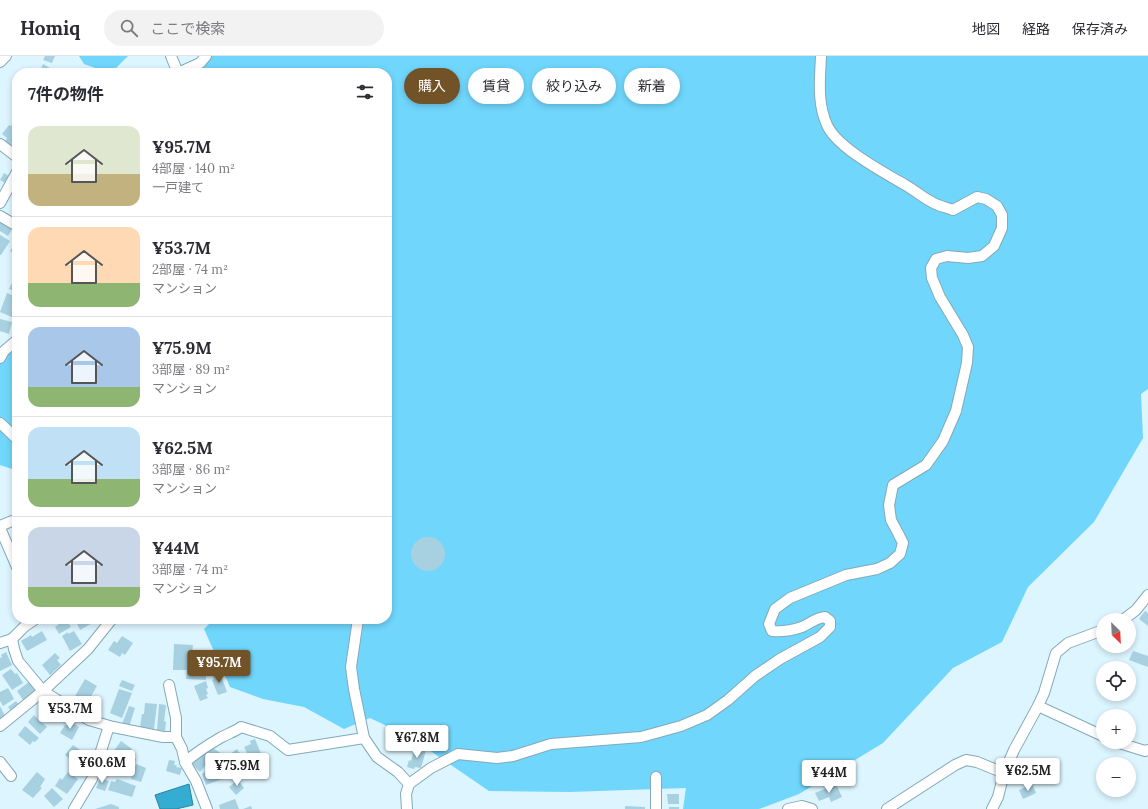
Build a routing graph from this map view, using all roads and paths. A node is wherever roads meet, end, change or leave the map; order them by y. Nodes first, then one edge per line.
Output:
1 (6, 56) edge
2 (171, 56) edge
3 (206, 56) edge
4 (821, 56) edge
5 (0, 62) edge
6 (176, 68) edge
7 (189, 68) edge
8 (0, 144) edge
9 (12, 152) edge
10 (12, 181) edge
11 (0, 202) edge
12 (0, 216) edge
13 (12, 223) edge
14 (12, 344) edge
15 (0, 358) edge
16 (0, 423) edge
17 (12, 434) edge
18 (12, 522) edge
19 (0, 527) edge
20 (12, 556) edge
21 (1148, 595) edge
22 (1132, 613) edge
23 (28, 624) edge
24 (108, 624) edge
25 (357, 624) edge
26 (1096, 633) edge
27 (4, 641) edge
28 (169, 685) dead end
29 (44, 691) junction
30 (1038, 706) junction
31 (0, 726) edge
32 (109, 726) junction
33 (1096, 733) edge
34 (176, 737) junction
35 (364, 738) junction
36 (1136, 748) edge
37 (1148, 750) edge
38 (0, 762) edge
39 (185, 762) junction
40 (1004, 773) junction
41 (11, 776) dead end
42 (656, 777) dead end
43 (408, 784) junction
44 (74, 809) edge
45 (207, 809) edge
46 (407, 809) edge
47 (656, 809) edge
48 (788, 809) edge
49 (812, 809) edge
50 (887, 809) edge
51 (992, 809) edge

1 - 5 street
2 - 6 street
3 - 7 street
4 - 43 street
8 - 9 street
10 - 11 street
12 - 13 street
14 - 15 street
16 - 17 street
18 - 19 street
19 - 20 street
21 - 22 street
23 - 27 street
24 - 29 street
25 - 35 street
26 - 30 street
27 - 29 street
28 - 34 street
29 - 31 street
29 - 32 street
30 - 33 street
30 - 40 street
32 - 34 street
32 - 44 street
34 - 39 street
35 - 39 street
35 - 43 street
36 - 37 street
38 - 41 street
39 - 45 street
40 - 50 street
40 - 51 street
42 - 47 street
43 - 46 street
48 - 49 street

